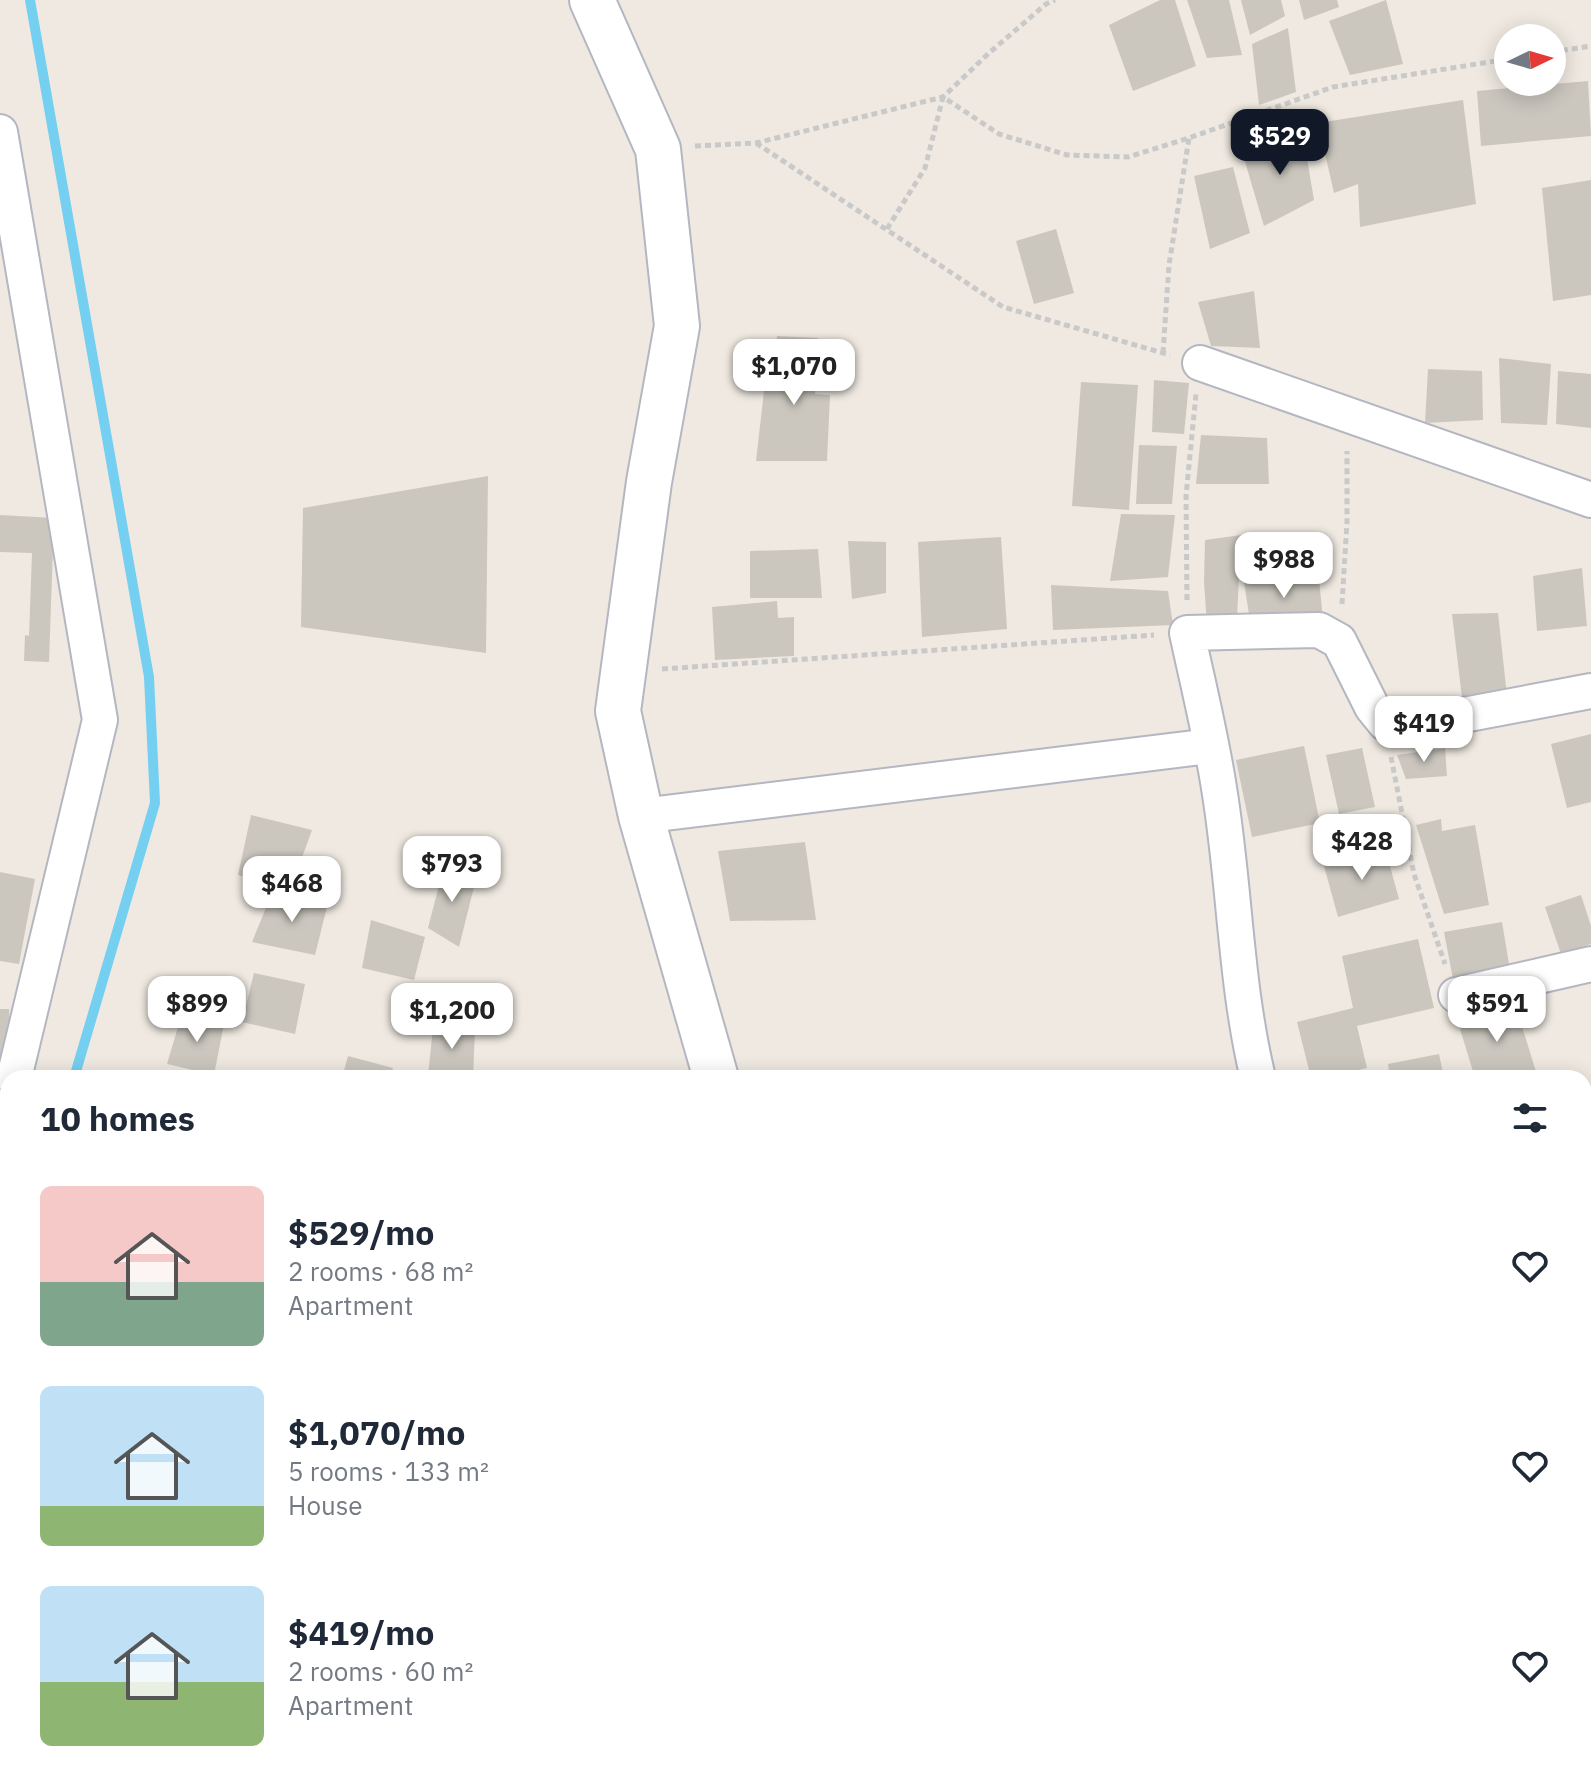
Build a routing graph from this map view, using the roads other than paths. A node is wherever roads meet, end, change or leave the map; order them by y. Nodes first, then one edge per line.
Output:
1 (592, 0) edge
2 (0, 132) edge
3 (1200, 363) road end
4 (1591, 500) edge
5 (1591, 691) edge
6 (1210, 746) junction
7 (641, 816) junction
8 (1591, 964) edge
9 (1456, 995) road end
10 (16, 1070) edge
11 (714, 1070) edge
12 (1256, 1070) edge

1 - 7 street
2 - 10 street
3 - 4 street
5 - 6 street
6 - 7 street
6 - 12 street
7 - 11 street
8 - 9 street

